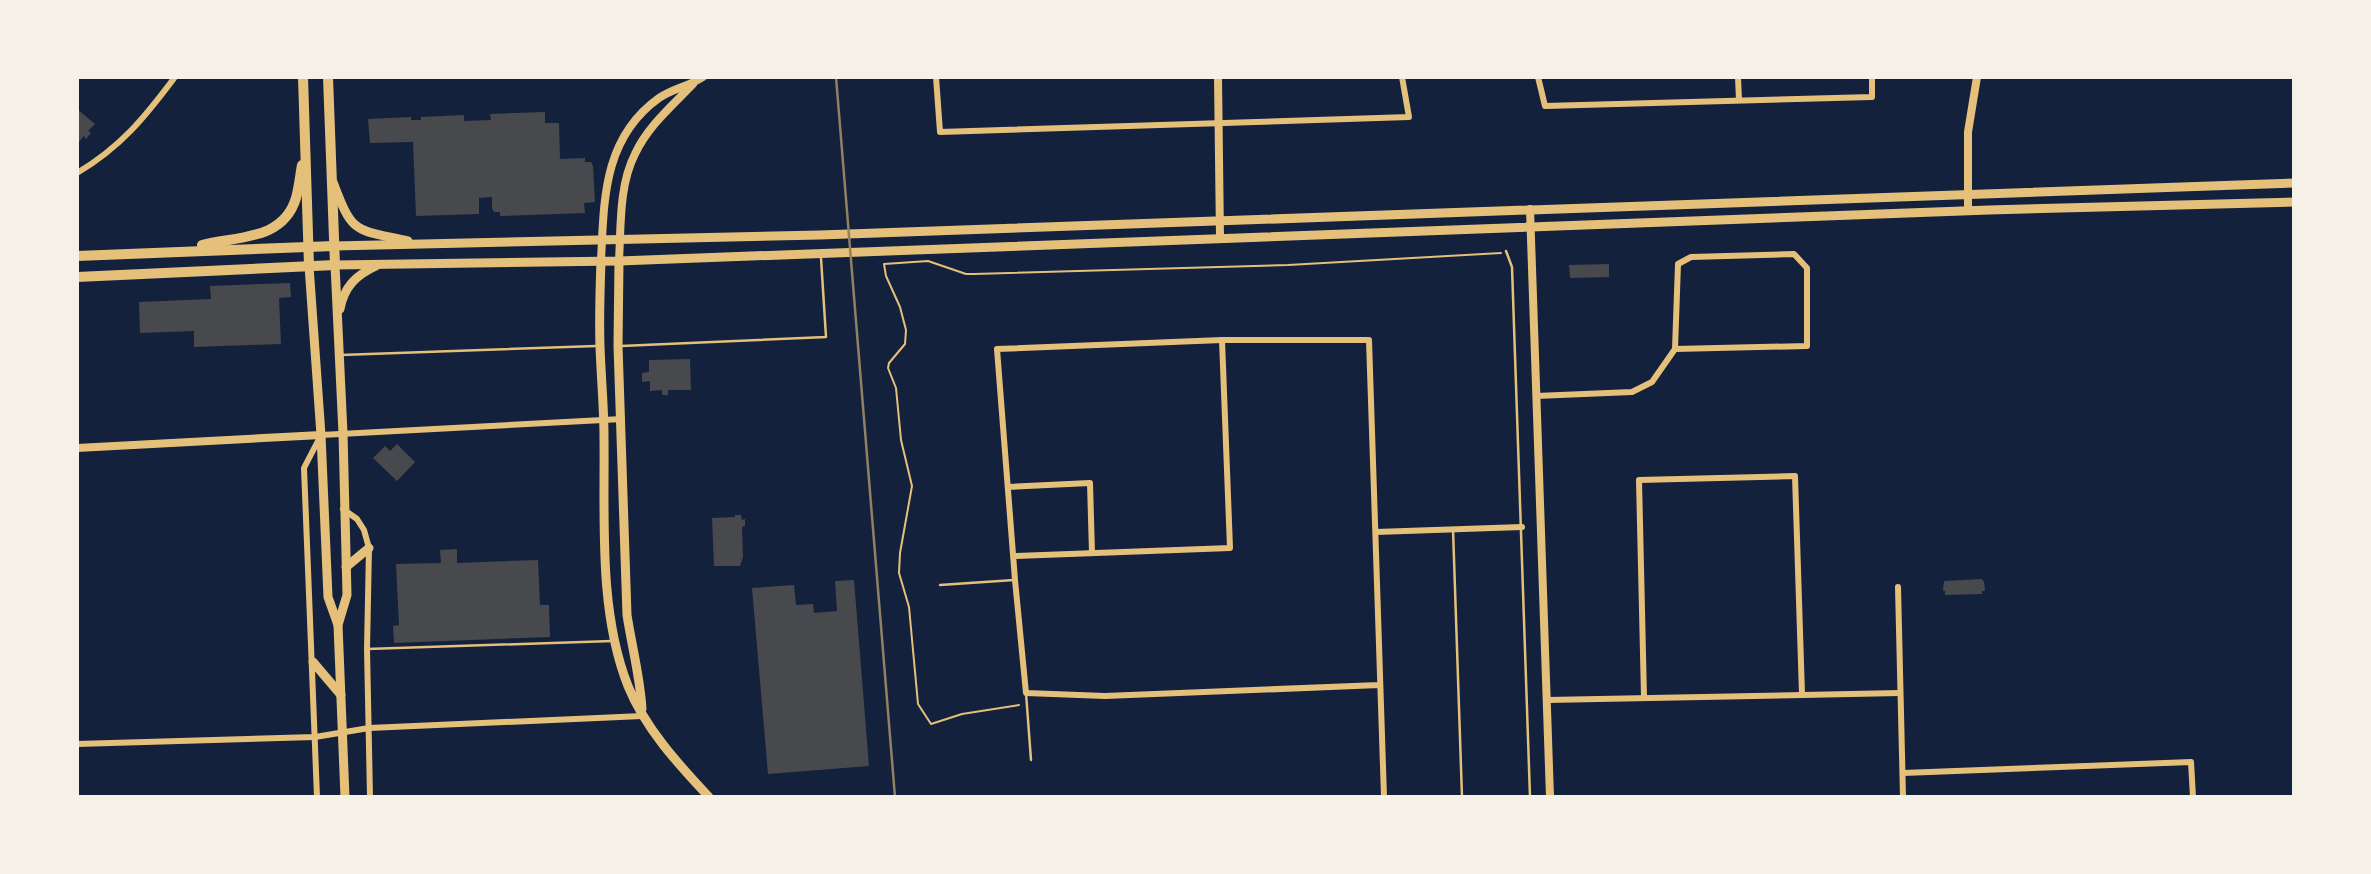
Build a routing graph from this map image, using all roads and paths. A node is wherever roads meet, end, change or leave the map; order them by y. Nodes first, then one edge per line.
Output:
1 (176, 77) edge
2 (303, 77) edge
3 (328, 77) edge
4 (936, 77) edge
5 (1218, 77) edge
6 (1402, 77) edge
7 (1538, 77) edge
8 (1738, 77) edge
9 (1872, 77) edge
10 (1977, 77) edge
11 (700, 79) edge
12 (1739, 100) junction
13 (1218, 122) junction
14 (306, 147) junction
15 (77, 173) edge
16 (332, 180) junction
17 (2294, 183) edge
18 (1967, 194) junction
19 (2294, 202) edge
20 (1530, 209) junction
21 (1968, 211) junction
22 (1219, 221) junction
23 (1530, 229) junction
24 (820, 234) junction
25 (602, 238) junction
26 (620, 238) junction
27 (1220, 238) junction
28 (423, 245) junction
29 (334, 246) junction
30 (308, 247) junction
31 (180, 251) junction
32 (1506, 251) joint
33 (821, 254) junction
34 (77, 256) edge
35 (601, 261) junction
36 (619, 261) junction
37 (378, 264) junction
38 (335, 265) junction
39 (309, 266) junction
40 (77, 278) edge
41 (337, 321) junction
42 (1222, 340) junction
43 (600, 346) junction
44 (618, 346) junction
45 (1675, 349) junction
46 (339, 355) junction
47 (1536, 396) junction
48 (622, 419) junction
49 (604, 421) junction
50 (343, 433) junction
51 (321, 435) junction
52 (77, 448) edge
53 (1008, 487) junction
54 (344, 509) junction
55 (1522, 527) junction
56 (1453, 529) junction
57 (1376, 532) junction
58 (369, 548) junction
59 (1092, 553) junction
60 (1014, 556) junction
61 (346, 567) junction
62 (1015, 580) junction
63 (940, 585) dead end
64 (1898, 587) dead end
65 (338, 625) junction
66 (631, 640) junction
67 (615, 641) junction
68 (367, 649) junction
69 (313, 662) junction
70 (1379, 685) junction
71 (1026, 693) junction
72 (1900, 693) junction
73 (1802, 694) junction
74 (341, 695) junction
75 (1644, 697) junction
76 (1546, 700) junction
77 (642, 716) junction
78 (369, 728) junction
79 (342, 732) junction
80 (315, 737) junction
81 (77, 744) edge
82 (1031, 760) dead end
83 (1903, 773) junction
84 (317, 797) edge
85 (345, 797) edge
86 (370, 797) edge
87 (709, 797) edge
88 (1384, 797) edge
89 (1462, 797) edge
90 (1530, 797) edge
91 (1550, 797) edge
92 (1903, 797) edge
93 (2193, 797) edge

1 - 15 street
2 - 14 main road
3 - 16 main road
4 - 13 street
5 - 13 street
6 - 13 street
7 - 12 street
8 - 12 street
9 - 12 street
10 - 18 street
11 - 25 street
11 - 26 street
13 - 22 street
14 - 30 main road
14 - 31 main road
16 - 28 main road
16 - 29 main road
17 - 18 main road
18 - 20 main road
18 - 21 street
19 - 21 main road
20 - 22 main road
20 - 23 street
21 - 23 main road
22 - 24 main road
22 - 27 street
23 - 27 main road
23 - 47 street
24 - 26 main road
24 - 33 main road
25 - 26 main road
25 - 28 main road
25 - 35 street
26 - 36 street
27 - 33 main road
28 - 29 main road
29 - 30 main road
29 - 38 main road
30 - 31 main road
30 - 39 main road
31 - 34 main road
32 - 55 lane
32 - 71 path
33 - 36 main road
33 - 44 lane
35 - 36 main road
35 - 37 main road
35 - 43 main road
36 - 44 main road
37 - 38 main road
37 - 41 main road
38 - 39 main road
38 - 41 main road
39 - 40 main road
39 - 51 main road
41 - 46 main road
42 - 53 street
42 - 57 street
42 - 59 street
43 - 46 lane
43 - 49 main road
44 - 48 main road
45 - 45 street
45 - 47 street
46 - 50 main road
47 - 76 street
48 - 49 street
48 - 66 main road
49 - 50 street
49 - 67 main road
50 - 51 street
50 - 54 main road
51 - 52 street
51 - 65 main road
51 - 69 street
53 - 59 street
53 - 60 street
54 - 58 street
54 - 61 main road
55 - 56 street
55 - 90 lane
56 - 57 street
56 - 89 lane
57 - 70 street
58 - 61 main road
58 - 68 street
59 - 60 street
60 - 62 street
61 - 65 main road
62 - 63 lane
62 - 71 street
64 - 72 street
65 - 74 main road
66 - 67 lane
66 - 77 main road
67 - 68 lane
67 - 77 main road
68 - 78 street
69 - 74 main road
69 - 80 street
70 - 71 street
70 - 88 street
71 - 82 lane
72 - 73 street
72 - 83 street
73 - 75 street
73 - 75 street
74 - 79 main road
75 - 76 street
76 - 91 street
77 - 78 street
77 - 87 main road
78 - 79 street
78 - 86 street
79 - 80 street
79 - 85 main road
80 - 81 street
80 - 84 street
83 - 92 street
83 - 93 street

